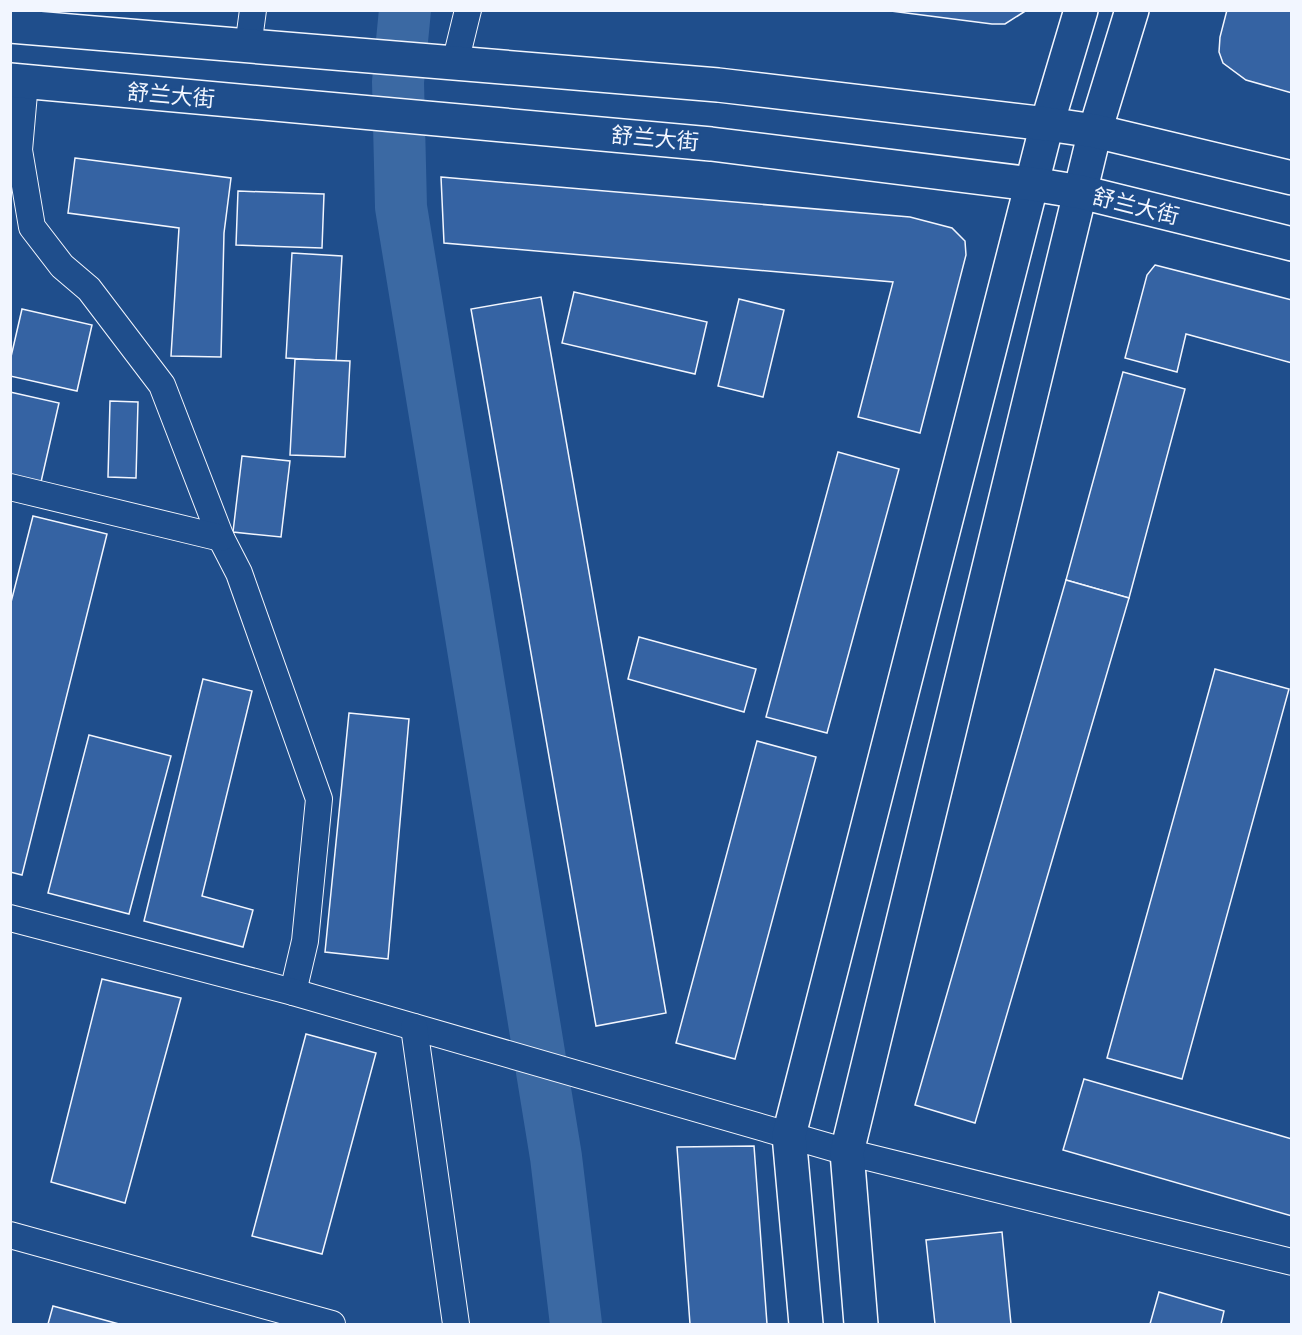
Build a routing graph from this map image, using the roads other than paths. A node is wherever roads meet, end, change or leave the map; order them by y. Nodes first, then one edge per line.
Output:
1 (254, 10) edge
2 (468, 10) edge
3 (1081, 10) edge
4 (1132, 10) edge
5 (10, 26) edge
6 (248, 47) junction
7 (453, 63) junction
8 (18, 81) edge
9 (1047, 124) junction
10 (1095, 131) junction
11 (1292, 178) edge
12 (1032, 184) junction
13 (1081, 192) junction
14 (1292, 244) edge
15 (10, 487) edge
16 (221, 537) junction
17 (10, 918) edge
18 (292, 992) junction
19 (425, 1030) junction
20 (789, 1135) junction
21 (847, 1152) junction
22 (10, 1235) edge
23 (1292, 1262) edge
24 (332, 1324) edge
25 (456, 1324) edge
26 (806, 1324) edge
27 (861, 1324) edge

1 - 6 street
2 - 7 street
3 - 9 street
4 - 10 street
5 - 6 street
6 - 7 street
7 - 9 street
8 - 12 street, 舒兰大街
8 - 16 street
9 - 10 street
9 - 12 street
10 - 11 street
10 - 13 street
12 - 13 street, 舒兰大街
12 - 20 street
13 - 14 street, 舒兰大街
13 - 21 street
15 - 16 street
16 - 18 street
17 - 18 street
18 - 19 street
19 - 20 street
19 - 25 street
20 - 21 street
20 - 26 street
21 - 23 street
21 - 27 street
22 - 24 street

